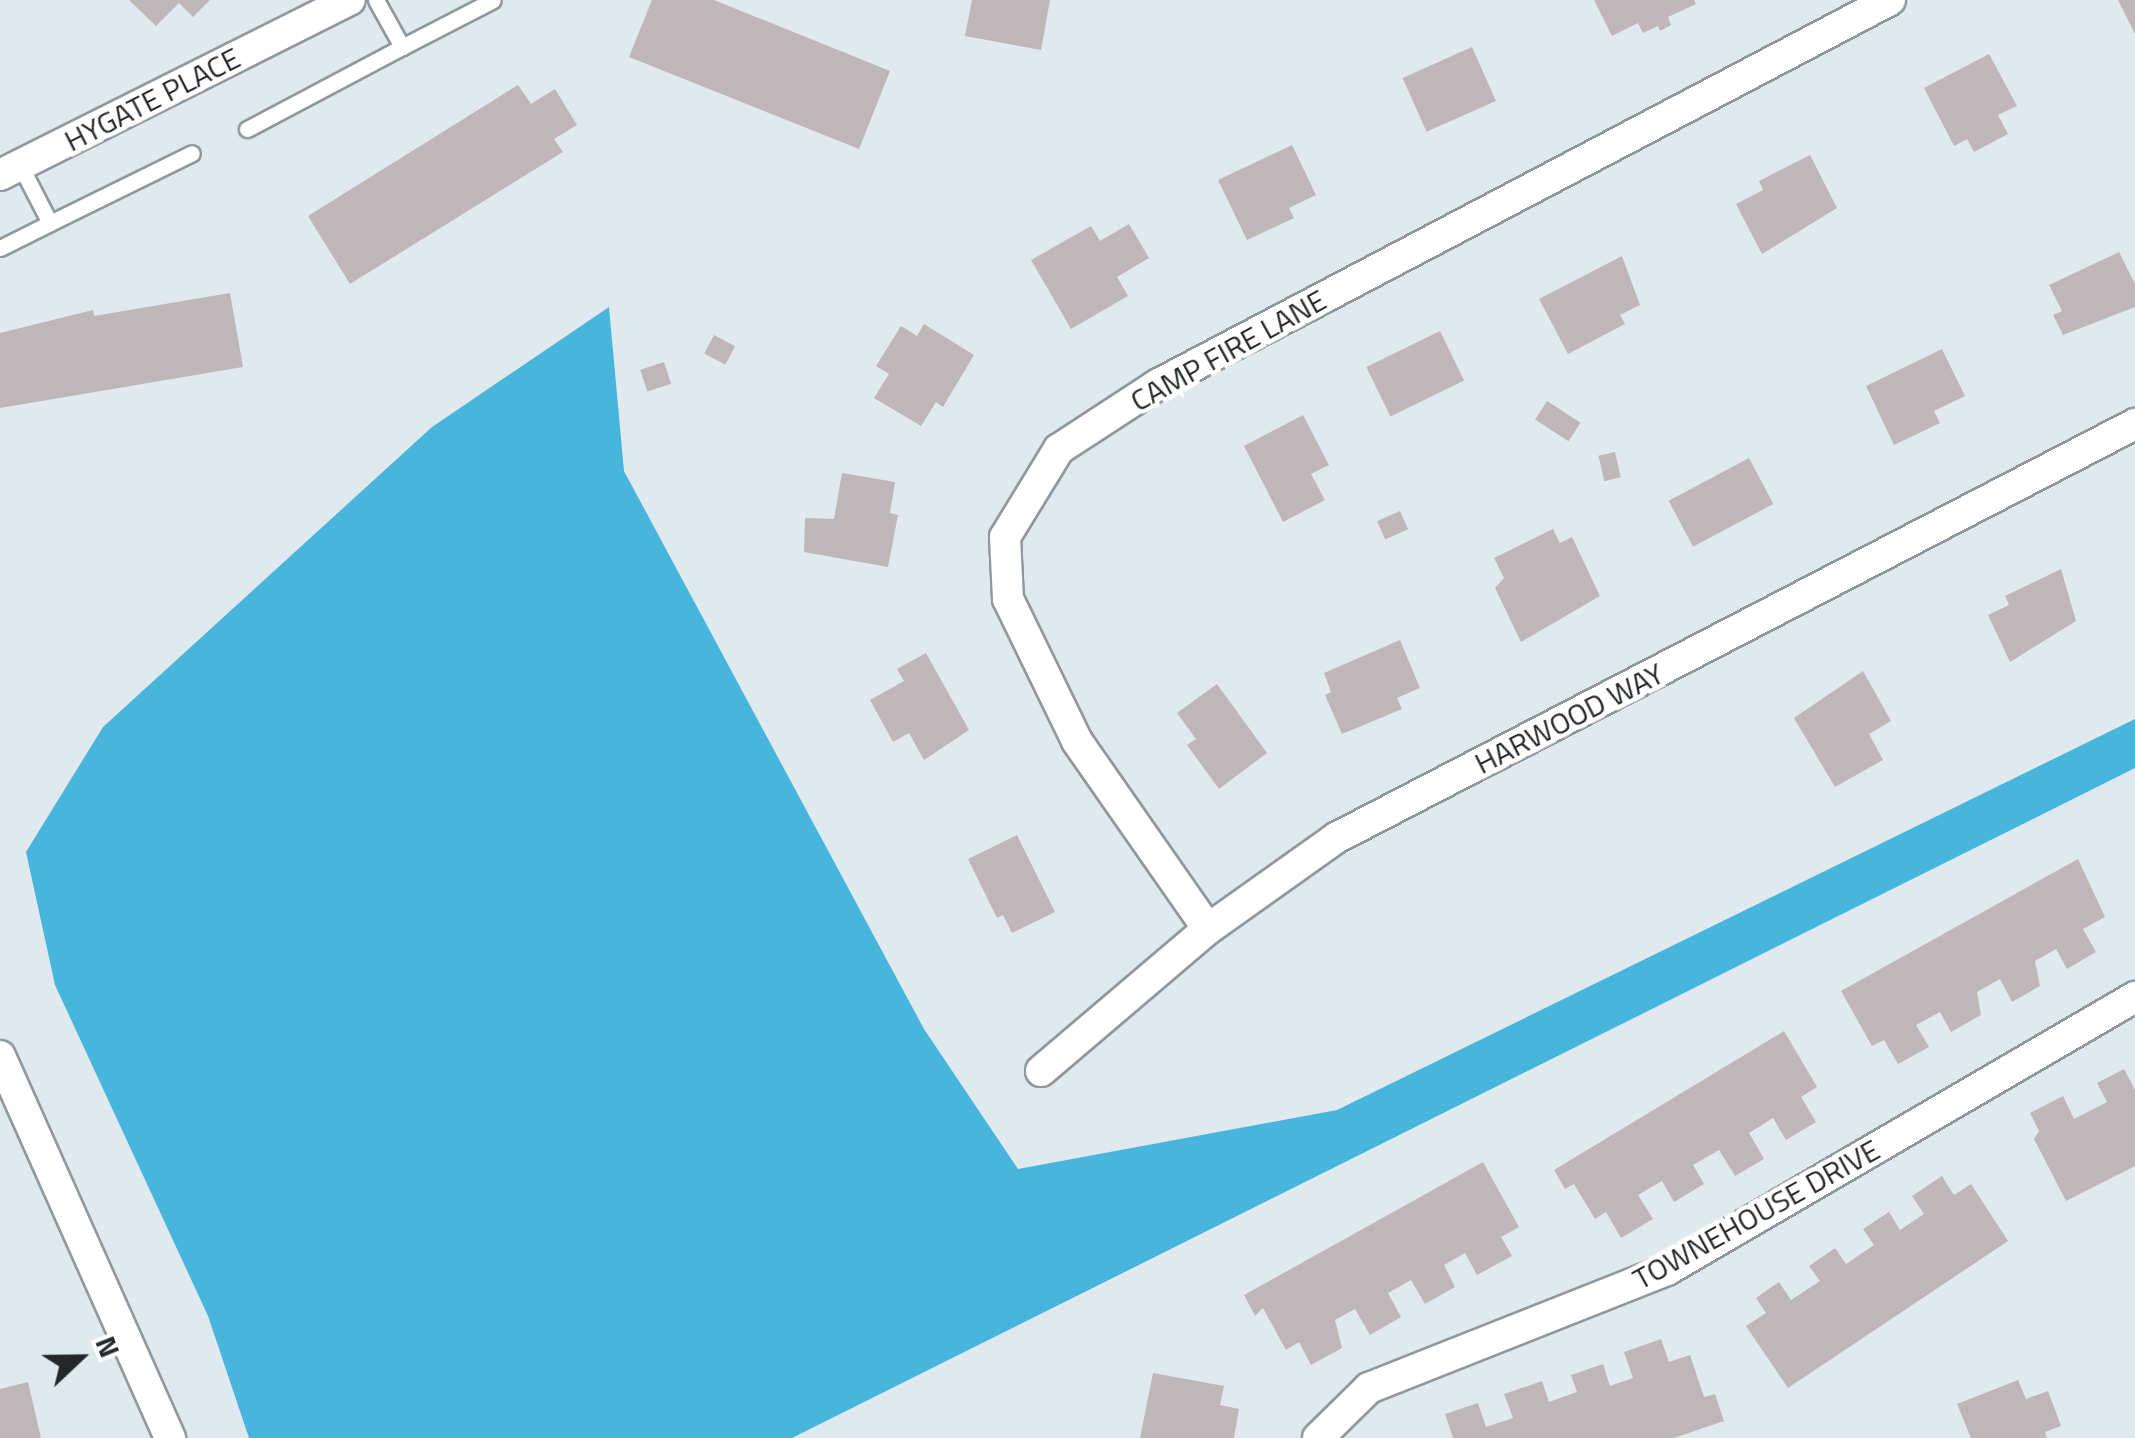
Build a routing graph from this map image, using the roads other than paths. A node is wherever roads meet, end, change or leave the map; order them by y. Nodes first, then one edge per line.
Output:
1 (350, 0) edge
2 (376, 0) edge
3 (493, 0) edge
4 (1890, 0) edge
5 (402, 48) junction
6 (247, 129) dead end
7 (192, 153) dead end
8 (10, 170) edge
9 (50, 223) junction
10 (0, 248) edge
11 (2135, 424) edge
12 (1208, 929) junction
13 (2135, 997) edge
14 (0, 1056) edge
15 (1041, 1071) dead end
16 (170, 1438) edge
17 (1318, 1438) edge

1 - 8 street, HYGATE PLACE
2 - 5 lane
3 - 5 lane
4 - 12 street, CAMP FIRE LANE
5 - 6 lane
7 - 9 lane
8 - 9 lane
9 - 10 lane
11 - 12 street, HARWOOD WAY
12 - 15 street, HARWOOD WAY
13 - 17 street, TOWNEHOUSE DRIVE
14 - 16 street

